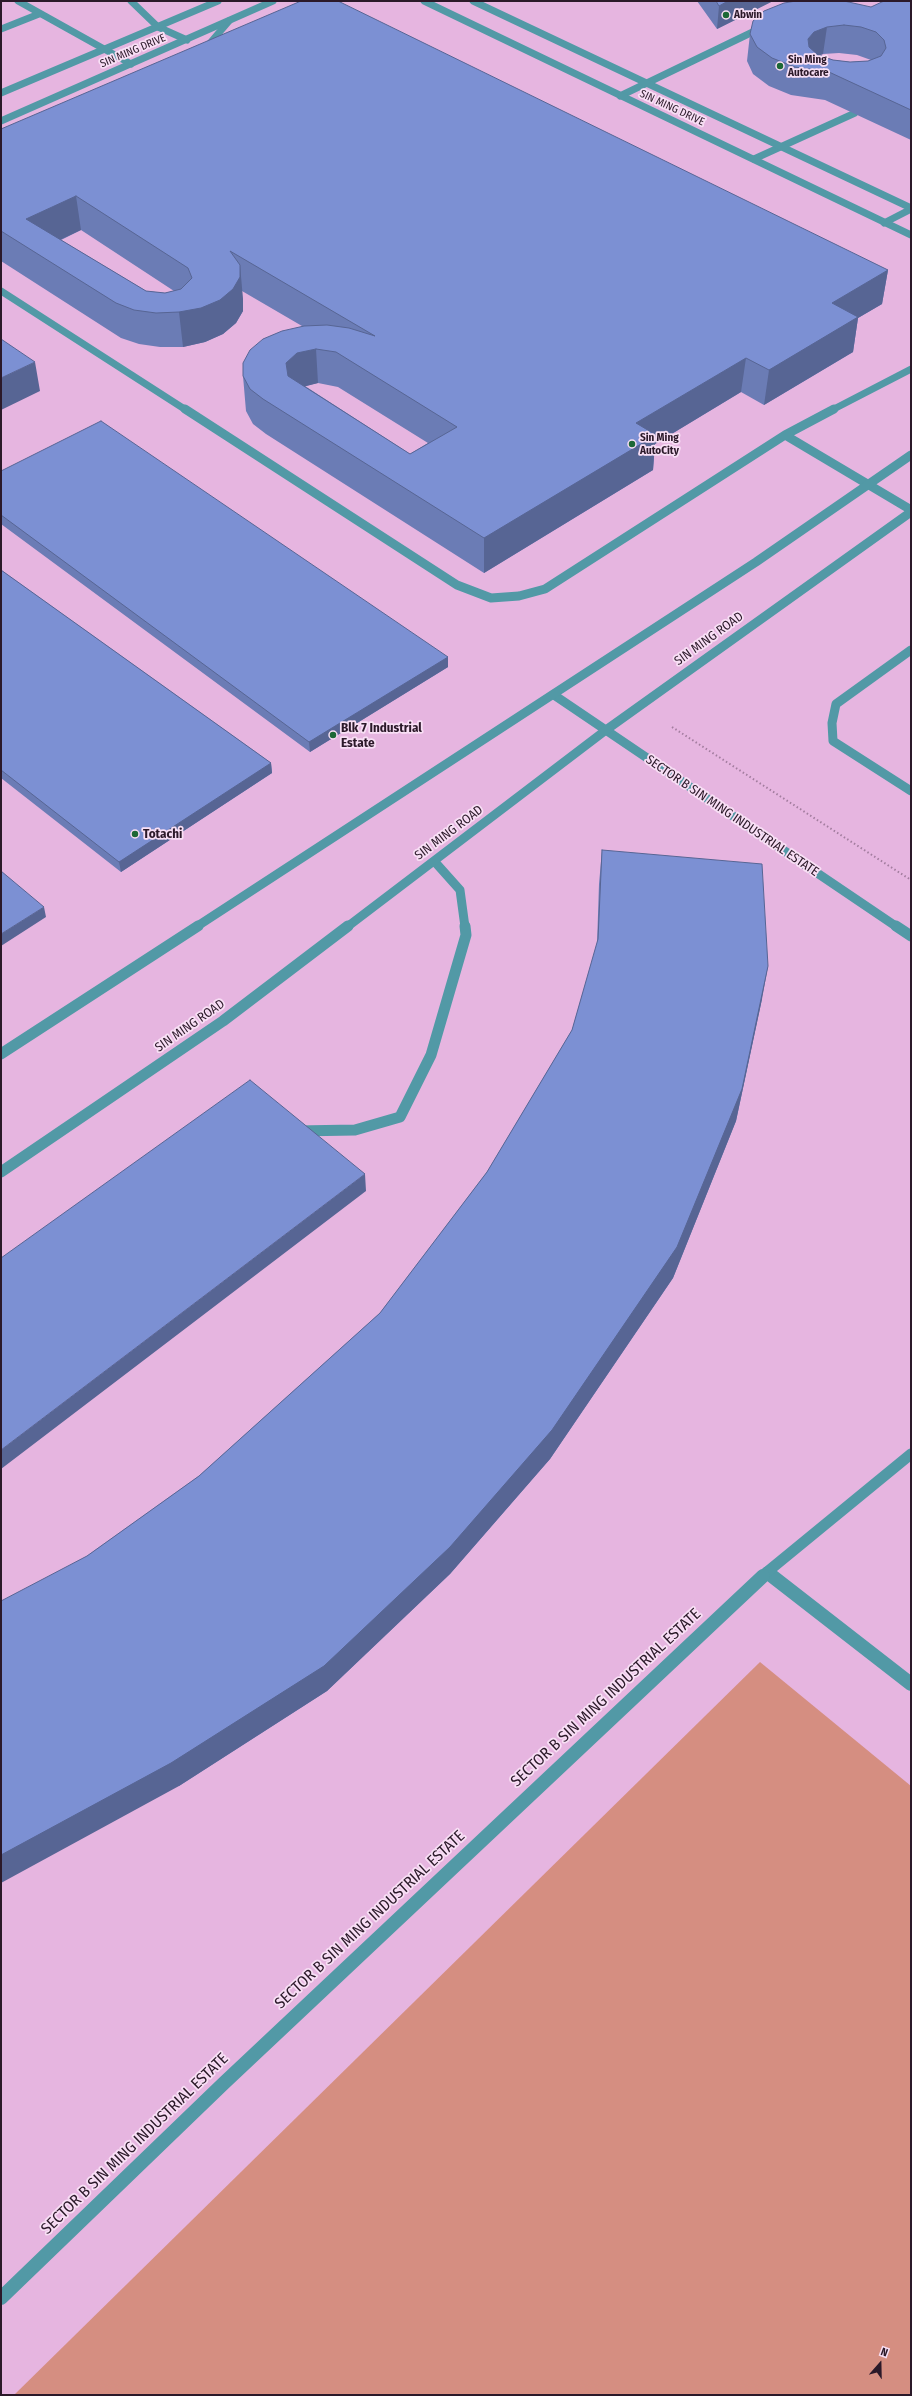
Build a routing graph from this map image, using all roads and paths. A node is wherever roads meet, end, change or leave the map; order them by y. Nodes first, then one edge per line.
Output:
1 (18, 1) edge
2 (131, 1) edge
3 (218, 1) edge
4 (273, 1) edge
5 (424, 1) edge
6 (473, 1) edge
7 (39, 14) junction
8 (229, 21) junction
9 (769, 24) edge
10 (158, 27) junction
11 (1, 29) edge
12 (187, 40) junction
13 (104, 50) junction
14 (201, 53) edge
15 (131, 64) junction
16 (646, 83) junction
17 (1, 93) edge
18 (620, 96) junction
19 (855, 113) edge
20 (1, 121) edge
21 (782, 146) junction
22 (754, 159) junction
23 (911, 209) edge
24 (884, 223) junction
25 (911, 235) edge
26 (1, 291) edge
27 (911, 369) edge
28 (785, 435) junction
29 (911, 455) edge
30 (868, 485) junction
31 (911, 511) edge
32 (911, 650) edge
33 (554, 695) junction
34 (640, 707) junction
35 (606, 730) junction
36 (911, 792) edge
37 (435, 862) junction
38 (911, 880) edge
39 (911, 936) edge
40 (1, 1054) edge
41 (295, 1131) edge
42 (1, 1172) edge
43 (911, 1454) edge
44 (767, 1572) junction
45 (911, 1684) edge
46 (1, 2298) edge

1 - 7 street
2 - 10 street
3 - 10 street, SIN MING DRIVE
4 - 8 street, SIN MING DRIVE
5 - 18 street, SIN MING DRIVE
6 - 16 street, SIN MING DRIVE
7 - 11 street
7 - 13 street
8 - 12 street, SIN MING DRIVE
8 - 14 street
9 - 16 street
10 - 12 street
10 - 13 street, SIN MING DRIVE
12 - 15 street, SIN MING DRIVE
13 - 15 street
13 - 17 street, SIN MING DRIVE
15 - 20 street, SIN MING DRIVE
16 - 18 street
16 - 21 street, SIN MING DRIVE
18 - 22 street, SIN MING DRIVE
19 - 21 street
21 - 22 street
21 - 23 street, SIN MING DRIVE
22 - 24 street, SIN MING DRIVE
23 - 24 street
24 - 25 street, SIN MING DRIVE
26 - 28 street
27 - 28 street
28 - 30 street
29 - 30 street
30 - 31 street
30 - 33 street
31 - 34 street, SIN MING ROAD
32 - 36 street
33 - 35 street, SECTOR B SIN MING INDUSTRIAL ESTATE
33 - 40 street
34 - 35 street, SIN MING ROAD
34 - 38 path
35 - 37 street, SIN MING ROAD
35 - 39 street, SECTOR B SIN MING INDUSTRIAL ESTATE
37 - 41 street
37 - 42 street, SIN MING ROAD
43 - 44 street, SECTOR B SIN MING INDUSTRIAL ESTATE
44 - 45 street
44 - 46 street, SECTOR B SIN MING INDUSTRIAL ESTATE

